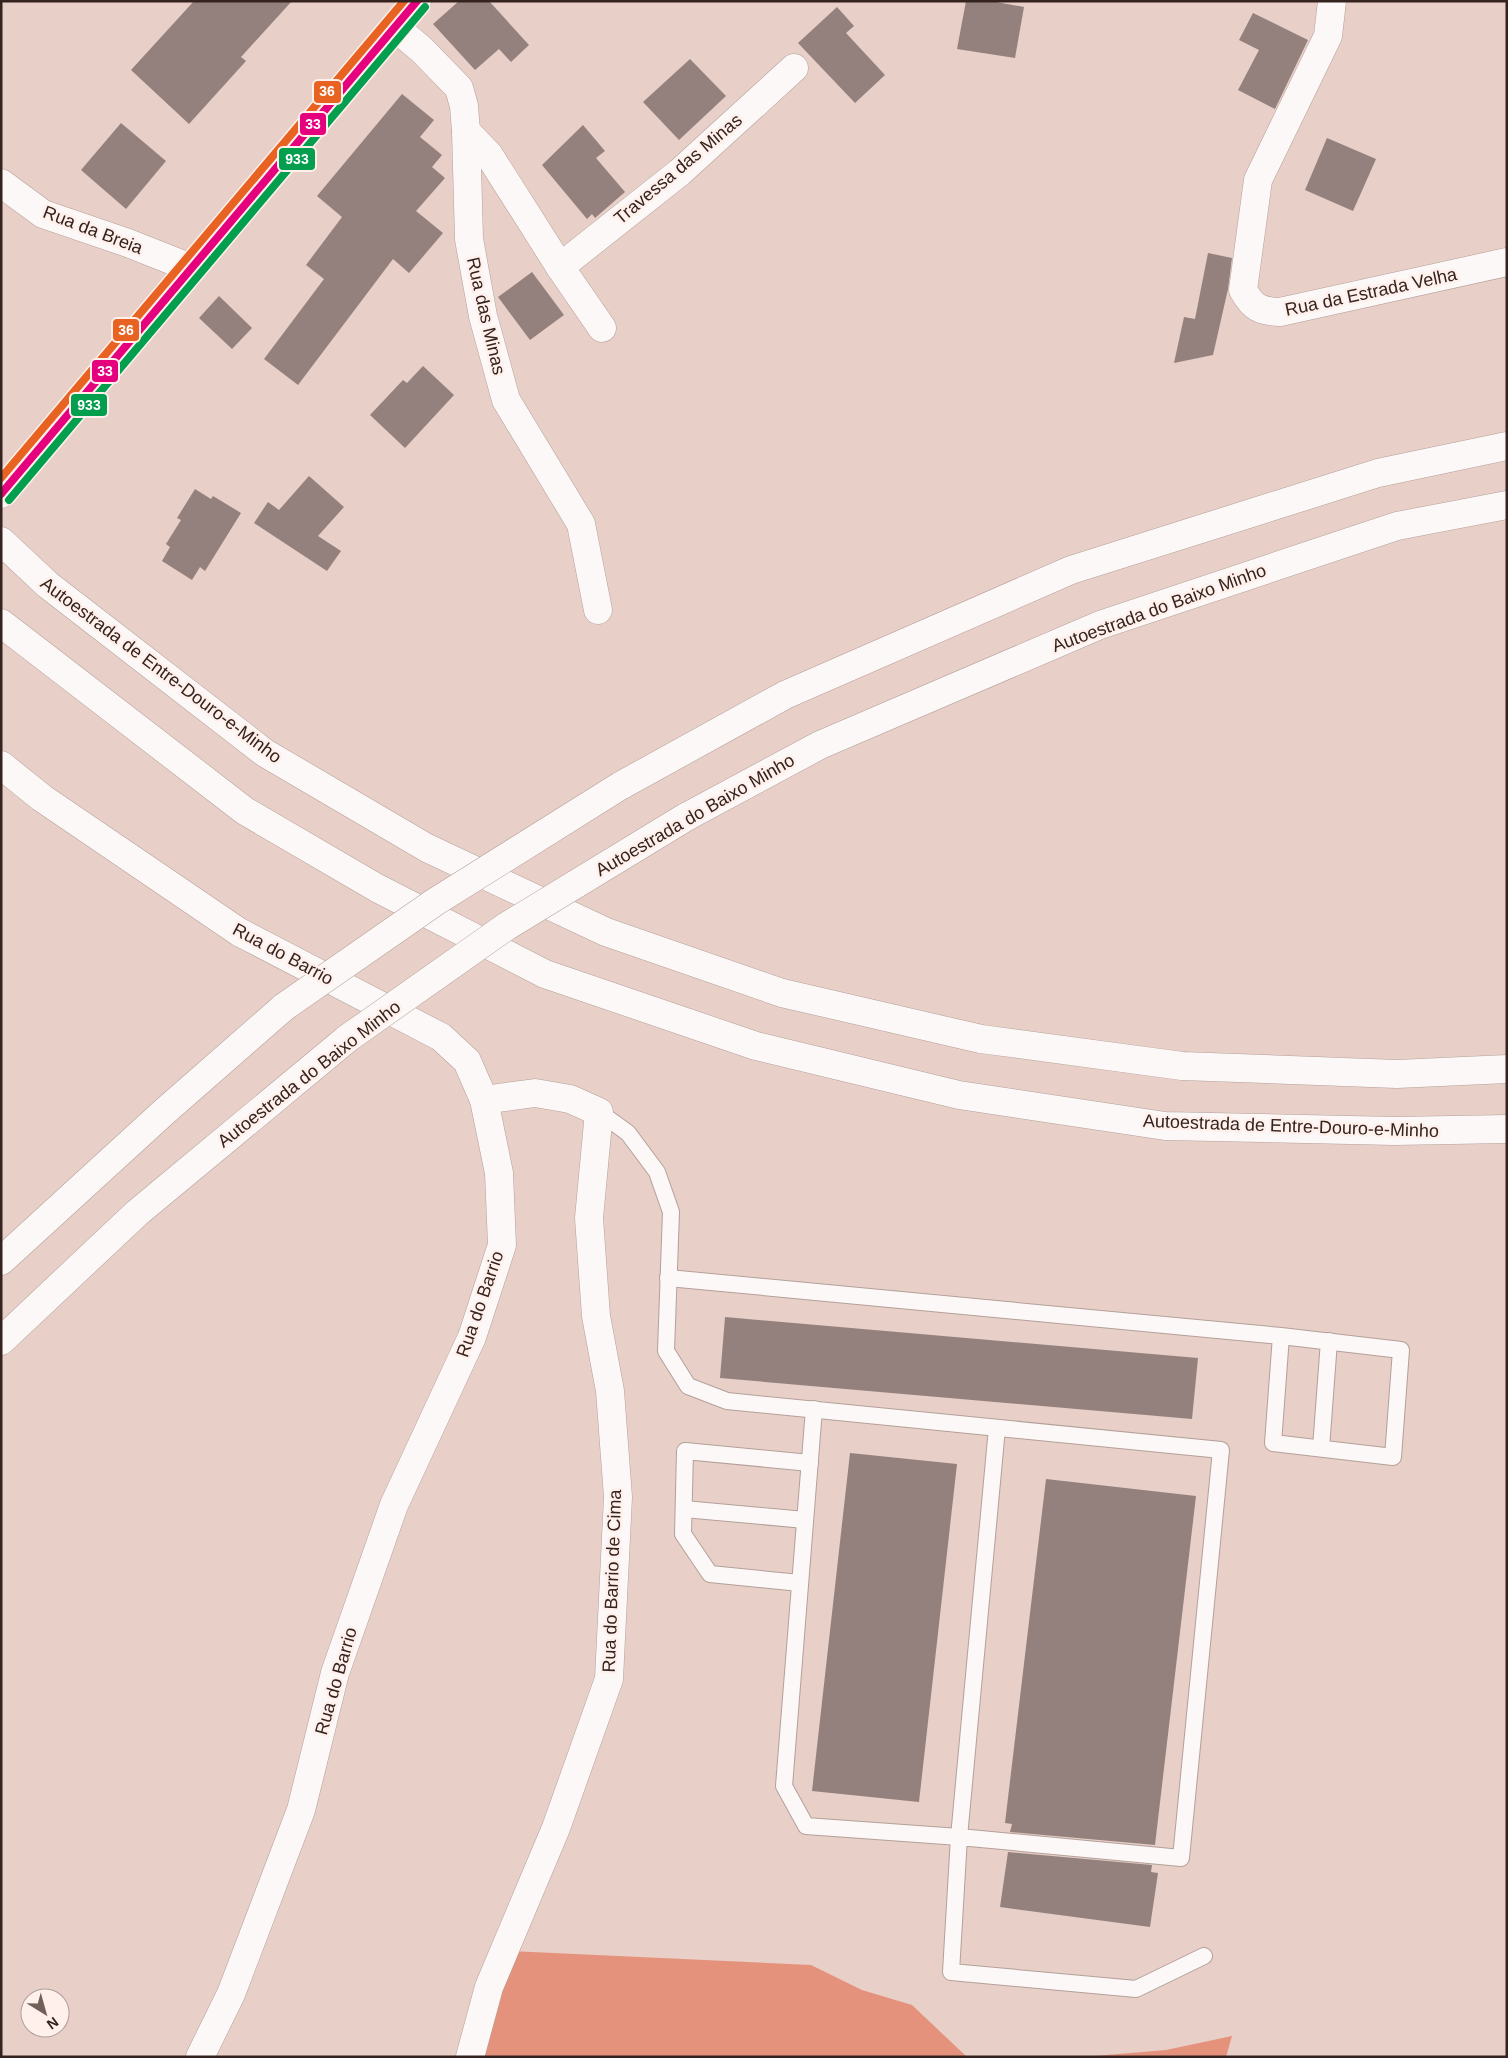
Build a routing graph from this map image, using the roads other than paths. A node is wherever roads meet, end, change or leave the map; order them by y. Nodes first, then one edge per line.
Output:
1 (417, 1) edge
2 (1332, 1) edge
3 (395, 27) junction
4 (794, 68) dead end
5 (466, 131) junction
6 (1, 183) edge
7 (1507, 262) edge
8 (560, 267) junction
9 (191, 268) junction
10 (602, 328) dead end
11 (1507, 446) edge
12 (1, 494) edge
13 (1507, 504) edge
14 (1, 541) edge
15 (598, 610) dead end
16 (5, 626) edge
17 (1, 765) edge
18 (1507, 1069) edge
19 (484, 1100) junction
20 (600, 1112) junction
21 (1507, 1129) edge
22 (1, 1262) edge
23 (668, 1278) junction
24 (1281, 1336) junction
25 (1, 1341) edge
26 (1329, 1341) junction
27 (814, 1409) junction
28 (997, 1428) junction
29 (1320, 1448) junction
30 (810, 1463) junction
31 (684, 1509) junction
32 (805, 1520) junction
33 (800, 1583) junction
34 (960, 1837) junction
35 (1204, 1956) dead end
36 (200, 2057) edge
37 (470, 2057) edge

1 - 3 main road
2 - 7 main road, Rua da Estrada Velha
3 - 5 main road, Rua das Minas
3 - 9 main road
4 - 8 main road, Travessa das Minas
5 - 8 main road
5 - 15 main road, Rua das Minas
6 - 9 main road, Rua da Breia
8 - 10 main road
9 - 12 main road
11 - 22 main road, bridge
13 - 25 main road, Autoestrada do Baixo Minho, bridge
14 - 18 main road, Autoestrada de Entre-Douro-e-Minho
16 - 21 main road, Autoestrada de Entre-Douro-e-Minho
17 - 19 main road, Rua do Barrio
19 - 20 main road
19 - 36 main road, Rua do Barrio
20 - 23 lane
20 - 37 main road, Rua do Barrio de Cima
23 - 24 lane
23 - 27 lane
24 - 26 lane
24 - 29 lane
26 - 29 lane
26 - 29 lane
27 - 28 lane
27 - 30 lane
28 - 34 lane
28 - 34 lane
30 - 31 lane
30 - 32 lane
31 - 32 lane
31 - 33 lane
32 - 33 lane
33 - 34 lane
34 - 35 lane

